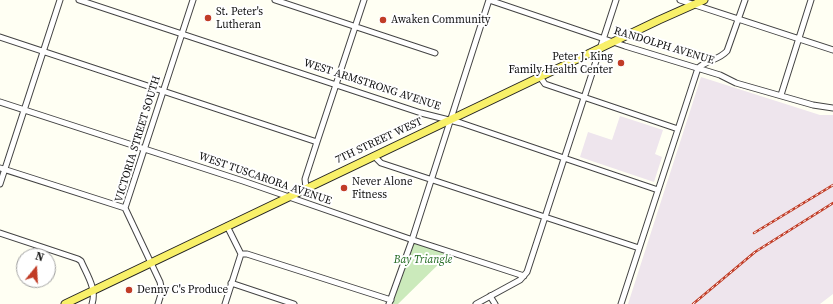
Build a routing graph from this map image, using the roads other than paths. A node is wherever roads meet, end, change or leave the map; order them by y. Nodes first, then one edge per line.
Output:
1 (60, 0) edge
2 (79, 0) edge
3 (193, 0) edge
4 (275, 0) edge
5 (364, 0) edge
6 (489, 0) edge
7 (616, 0) edge
8 (680, 0) edge
9 (704, 0) edge
10 (745, 0) edge
11 (812, 0) edge
12 (693, 4) junction
13 (739, 19) junction
14 (356, 26) junction
15 (182, 34) junction
16 (0, 37) edge
17 (604, 38) junction
18 (800, 39) junction
19 (614, 42) junction
20 (600, 48) junction
21 (833, 50) edge
22 (43, 51) junction
23 (436, 52) dead end
24 (698, 68) junction
25 (540, 77) junction
26 (336, 85) junction
27 (163, 91) junction
28 (781, 95) junction
29 (584, 98) junction
30 (0, 102) edge
31 (833, 108) edge
32 (24, 110) junction
33 (450, 120) junction
34 (678, 129) junction
35 (317, 142) junction
36 (144, 149) junction
37 (374, 156) junction
38 (564, 158) junction
39 (2, 169) edge
40 (430, 180) junction
41 (0, 184) edge
42 (306, 188) junction
43 (658, 190) junction
44 (288, 197) junction
45 (125, 208) junction
46 (545, 217) junction
47 (227, 226) junction
48 (0, 233) edge
49 (412, 240) junction
50 (639, 248) junction
51 (241, 254) junction
52 (151, 263) junction
53 (524, 276) junction
54 (231, 283) junction
55 (94, 290) junction
56 (490, 296) junction
57 (390, 302) edge
58 (65, 304) edge
59 (92, 304) edge
60 (158, 304) edge
61 (225, 304) edge
62 (294, 304) edge
63 (476, 304) edge
64 (495, 304) edge
65 (620, 304) edge

1 - 22 street
2 - 15 street, WEST ARMSTRONG AVENUE
3 - 15 street, VICTORIA STREET SOUTH
4 - 14 street
5 - 14 street
6 - 17 street, RANDOLPH AVENUE
6 - 33 street
7 - 17 street
8 - 12 street
9 - 12 main road, 7TH STREET WEST
10 - 13 street
11 - 18 street
12 - 13 street
12 - 19 main road, 7TH STREET WEST
13 - 18 street
13 - 24 street
14 - 23 street
14 - 26 street
15 - 26 street, WEST ARMSTRONG AVENUE
15 - 27 street, VICTORIA STREET SOUTH
16 - 22 street
17 - 19 street, RANDOLPH AVENUE
17 - 20 street
18 - 21 street
18 - 28 street
19 - 20 main road, 7TH STREET WEST
19 - 24 street, RANDOLPH AVENUE
20 - 25 main road, 7TH STREET WEST
20 - 29 street
22 - 27 street
22 - 32 street
24 - 28 street, RANDOLPH AVENUE
24 - 34 street
25 - 29 street
25 - 33 main road, 7TH STREET WEST
26 - 33 street, WEST ARMSTRONG AVENUE
26 - 35 street
27 - 35 street
27 - 36 street, VICTORIA STREET SOUTH
28 - 31 street, RANDOLPH AVENUE
29 - 34 street
29 - 38 street
30 - 32 street, WEST TUSCARORA AVENUE
32 - 36 street, WEST TUSCARORA AVENUE
32 - 39 street
33 - 37 main road, 7TH STREET WEST
33 - 38 street, WEST ARMSTRONG AVENUE
33 - 40 street
34 - 43 street
35 - 42 street
36 - 44 street, WEST TUSCARORA AVENUE
36 - 45 street, VICTORIA STREET SOUTH
37 - 40 street
37 - 42 main road, 7TH STREET WEST
38 - 43 street, WEST ARMSTRONG AVENUE
38 - 46 street
39 - 41 street
39 - 45 street
40 - 46 street
40 - 49 street
42 - 44 main road, 7TH STREET WEST
43 - 50 street
44 - 47 main road, 7TH STREET WEST
44 - 49 street, WEST TUSCARORA AVENUE
45 - 52 street, VICTORIA STREET SOUTH
46 - 50 street
46 - 53 street
47 - 51 street
47 - 52 main road, 7TH STREET WEST
48 - 55 street
49 - 53 street, WEST TUSCARORA AVENUE
49 - 57 street
50 - 65 street
51 - 54 street
51 - 57 street
52 - 55 main road, 7TH STREET WEST
52 - 60 street, VICTORIA STREET SOUTH
53 - 56 street
54 - 61 street
54 - 62 street
55 - 58 main road, 7TH STREET WEST
55 - 59 street
56 - 63 street
56 - 64 street

